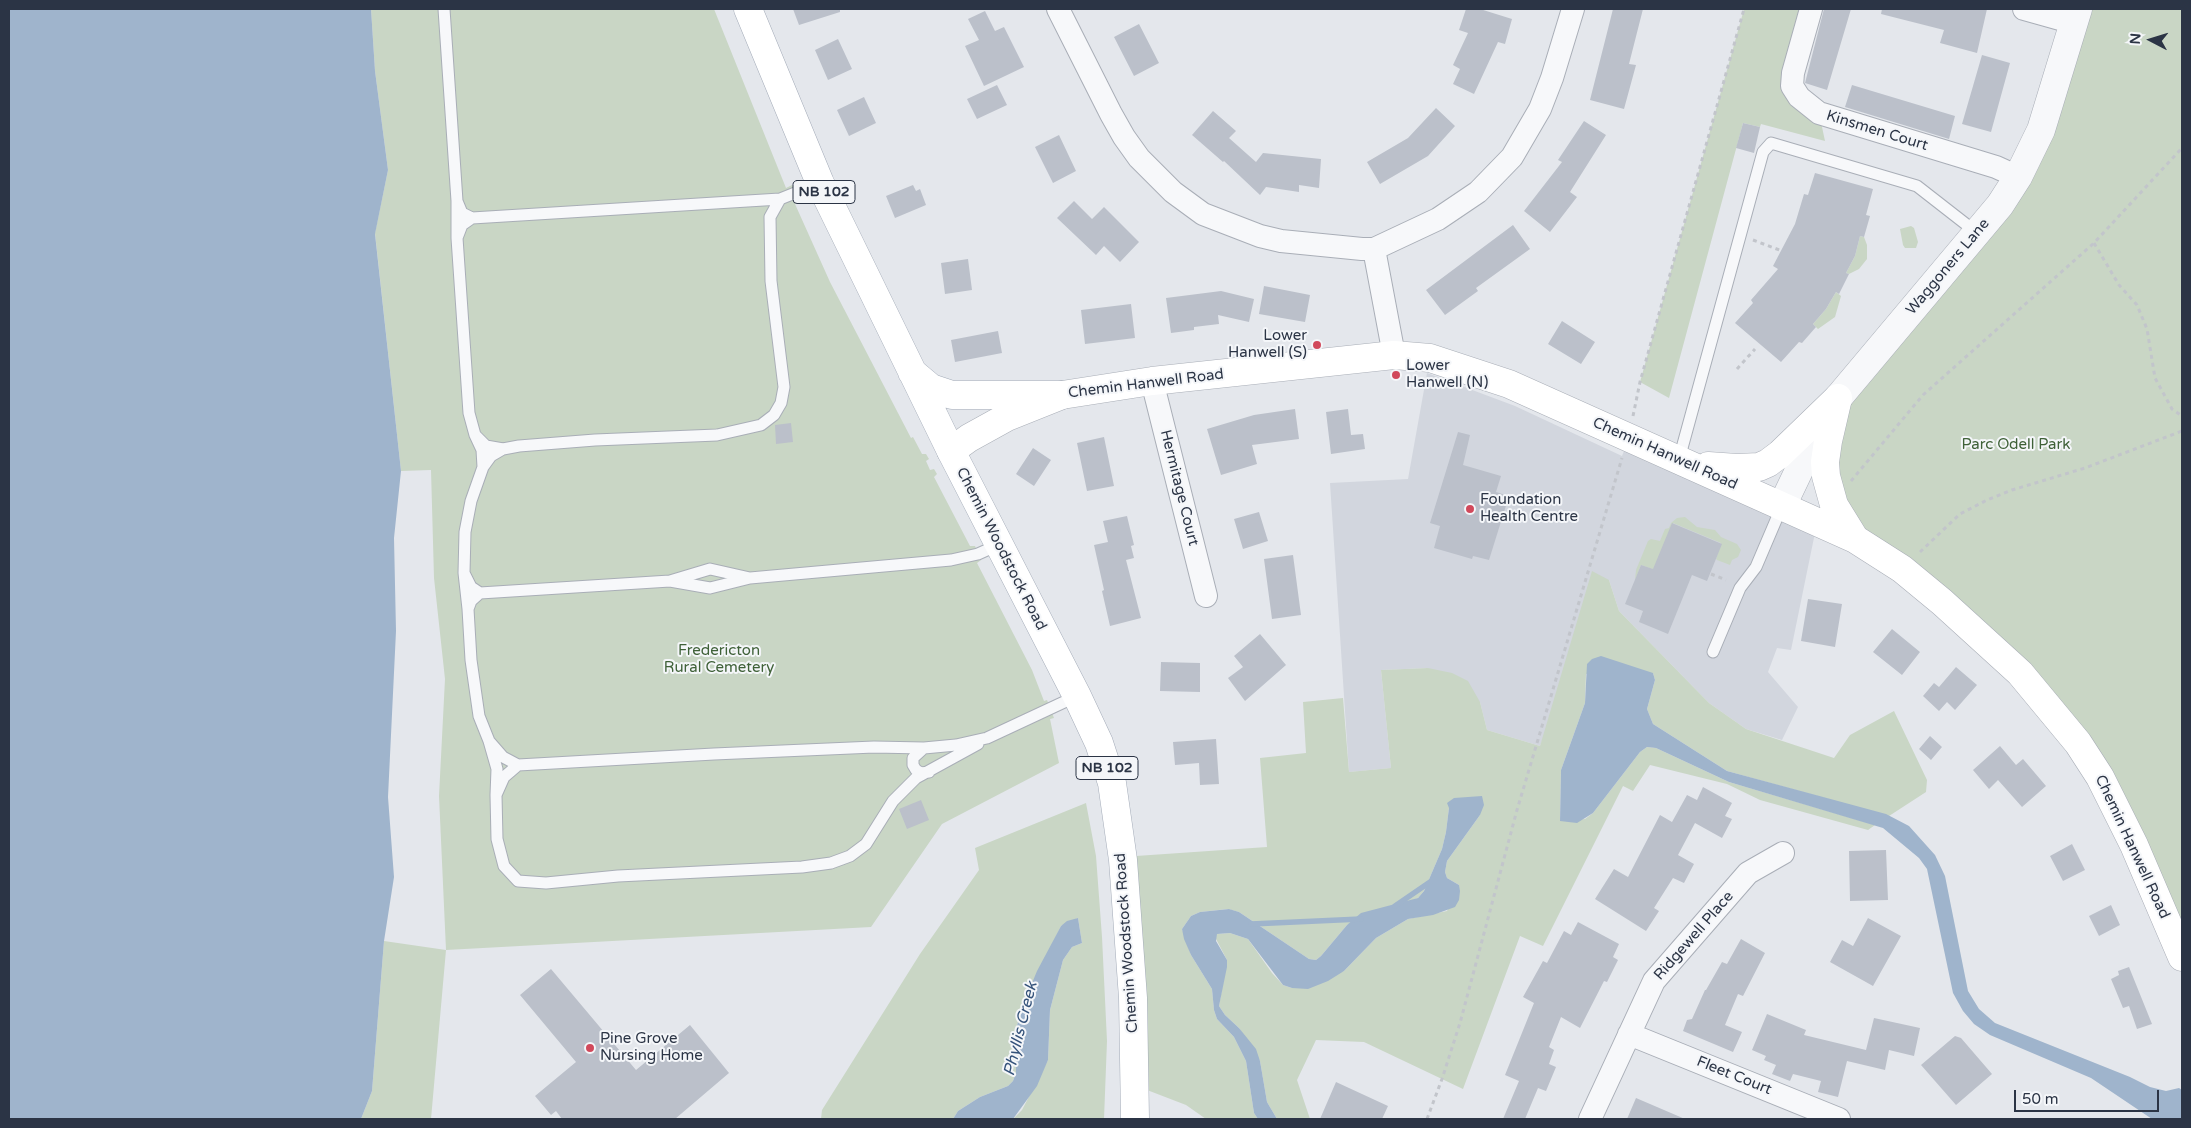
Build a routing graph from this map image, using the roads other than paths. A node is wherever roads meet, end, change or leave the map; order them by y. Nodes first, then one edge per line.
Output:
1 (444, 9) edge
2 (748, 9) edge
3 (1058, 9) edge
4 (1573, 9) edge
5 (1811, 9) edge
6 (2024, 9) edge
7 (2076, 16) edge
8 (2018, 177) junction
9 (820, 183) junction
10 (780, 199) junction
11 (761, 200) junction
12 (457, 201) junction
13 (770, 217) junction
14 (472, 218) junction
15 (1976, 232) junction
16 (457, 238) junction
17 (1374, 249) junction
18 (1394, 355) junction
19 (911, 371) junction
20 (1152, 381) junction
21 (1062, 394) junction
22 (1838, 398) junction
23 (475, 435) junction
24 (503, 449) junction
25 (950, 451) junction
26 (1684, 462) junction
27 (483, 467) junction
28 (1782, 506) junction
29 (1855, 539) junction
30 (998, 545) junction
31 (464, 573) junction
32 (750, 578) junction
33 (670, 581) junction
34 (480, 593) junction
35 (1206, 596) dead end
36 (468, 609) junction
37 (1712, 652) dead end
38 (1078, 696) junction
39 (987, 738) junction
40 (490, 742) junction
41 (924, 748) junction
42 (518, 765) junction
43 (929, 772) junction
44 (496, 795) junction
45 (1783, 853) dead end
46 (2182, 957) edge
47 (1629, 1034) junction
48 (1135, 1119) edge
49 (1590, 1119) edge
50 (1839, 1119) edge

1 - 12 lane
2 - 9 main road, Chemin Woodstock Road / NB 102
3 - 17 street
4 - 17 street
5 - 8 street, Kinsmen Court
6 - 7 street
7 - 8 street, Waggoners Lane
8 - 15 street, Waggoners Lane
9 - 10 lane
9 - 19 main road, Chemin Woodstock Road / NB 102
10 - 11 lane
10 - 13 lane
11 - 13 lane
11 - 14 lane
12 - 14 lane
12 - 16 lane
13 - 24 lane
14 - 16 lane
15 - 22 street, Waggoners Lane
15 - 26 lane
16 - 23 lane
17 - 18 street
18 - 20 main road, Chemin Hanwell Road
18 - 26 main road, Chemin Hanwell Road
19 - 21 main road
19 - 25 main road, Chemin Woodstock Road / NB 102
20 - 21 main road, Chemin Hanwell Road
20 - 35 street, Hermitage Court
21 - 25 main road, Chemin Hanwell Road
22 - 26 main road
22 - 28 street, Waggoners Lane
22 - 29 main road
23 - 24 lane
23 - 27 lane
24 - 27 lane
25 - 30 main road, Chemin Woodstock Road / NB 102
26 - 28 main road, Chemin Hanwell Road
27 - 31 lane
28 - 29 main road, Chemin Hanwell Road
28 - 37 lane
29 - 46 main road, Chemin Hanwell Road
30 - 32 lane
30 - 38 main road, Chemin Woodstock Road / NB 102
31 - 34 lane
31 - 36 lane
32 - 33 lane
32 - 33 lane
33 - 34 lane
34 - 36 lane
36 - 40 lane
38 - 39 lane
38 - 48 main road, Chemin Woodstock Road / NB 102
39 - 41 lane
39 - 43 lane
40 - 42 lane
40 - 44 lane
41 - 42 lane
41 - 43 lane
42 - 44 lane
43 - 44 lane
45 - 47 street, Ridgewell Place
47 - 49 street, Ridgewell Place
47 - 50 street, Fleet Court

